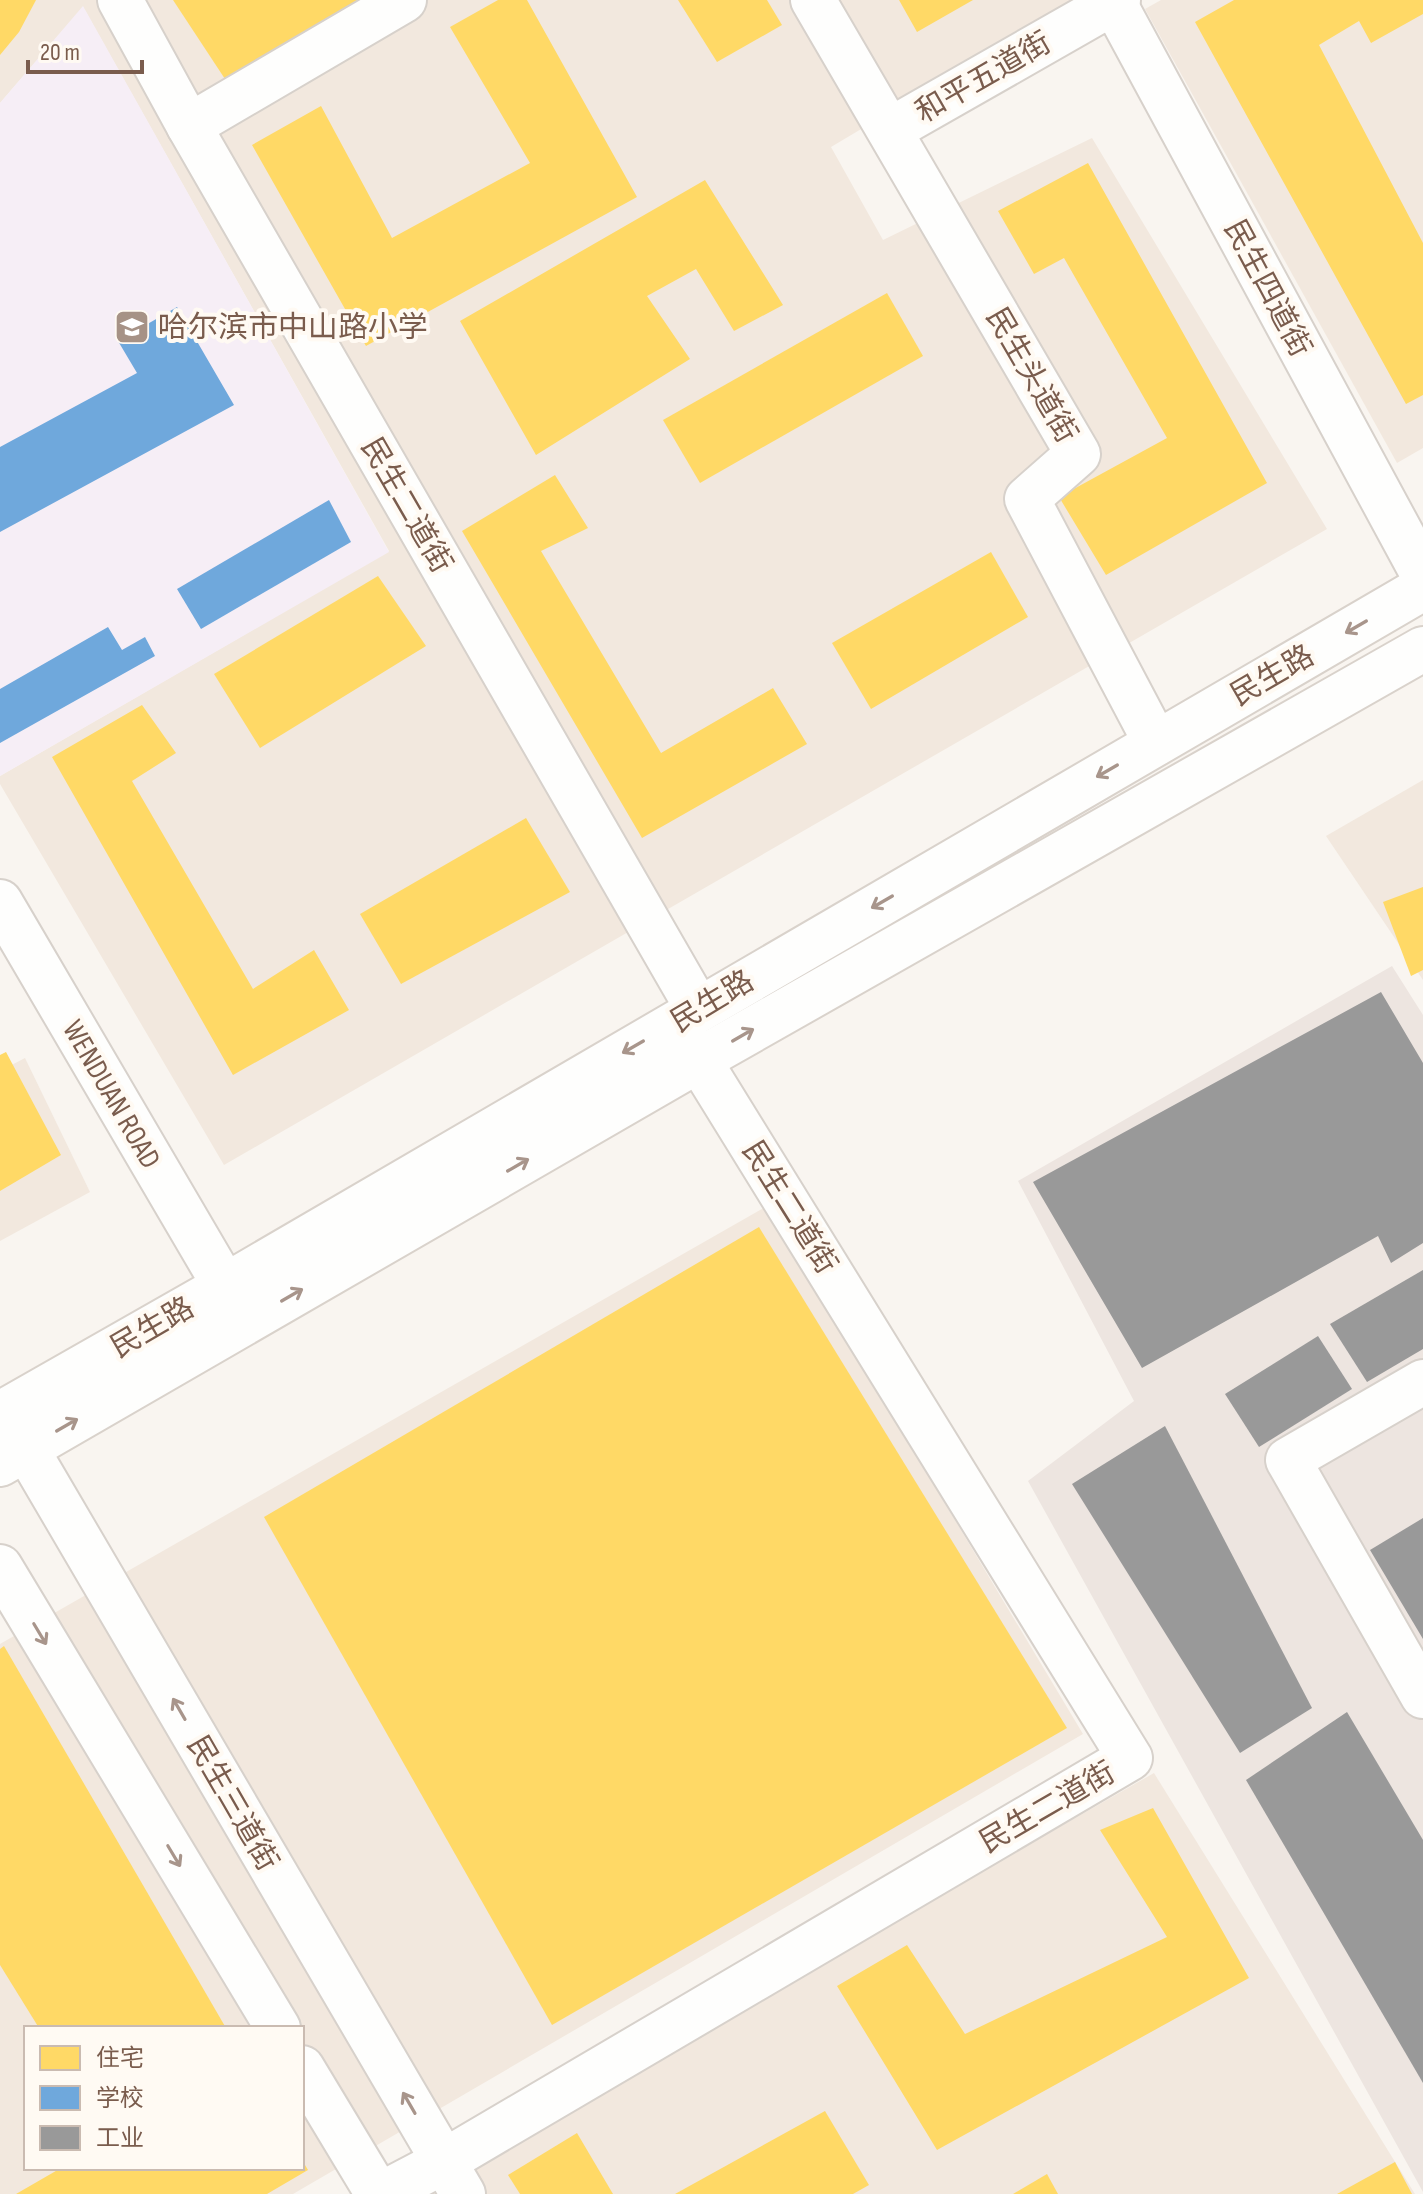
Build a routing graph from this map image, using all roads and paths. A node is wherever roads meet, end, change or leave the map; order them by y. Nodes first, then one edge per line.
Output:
1 (120, 0) edge
2 (404, 0) edge
3 (813, 0) edge
4 (1116, 1) edge
5 (189, 126) junction
6 (890, 130) junction
7 (1423, 574) edge
8 (1423, 588) edge
9 (1423, 649) edge
10 (1156, 743) junction
11 (0, 902) edge
12 (686, 1016) junction
13 (699, 1060) junction
14 (225, 1286) junction
15 (1423, 1382) edge
16 (2, 1412) edge
17 (13, 1456) edge
18 (0, 1567) edge
19 (1423, 1696) edge
20 (277, 2026) edge
21 (304, 2071) edge
22 (453, 2178) edge
23 (380, 2194) edge

1 - 5 street, 民生二道街
2 - 5 street
3 - 6 street, 民生头道街
4 - 6 street, 和平五道街
4 - 7 street, 民生四道街
5 - 12 street, 民生二道街
6 - 10 street, 民生头道街
8 -> 10 street, 民生路
13 -> 9 street, 民生路
10 -> 12 street, 民生路
11 - 14 street, WENDUAN ROAD
12 - 13 street, 民生二道街
12 -> 14 street, 民生路
17 -> 13 street, 民生路
13 - 22 street, 民生二道街
14 - 16 street, 民生路
15 - 19 street
16 - 17 street, 民生三道街
22 -> 17 street, 民生三道街
18 -> 20 street
21 - 23 street
22 - 23 street, 民生二道街

